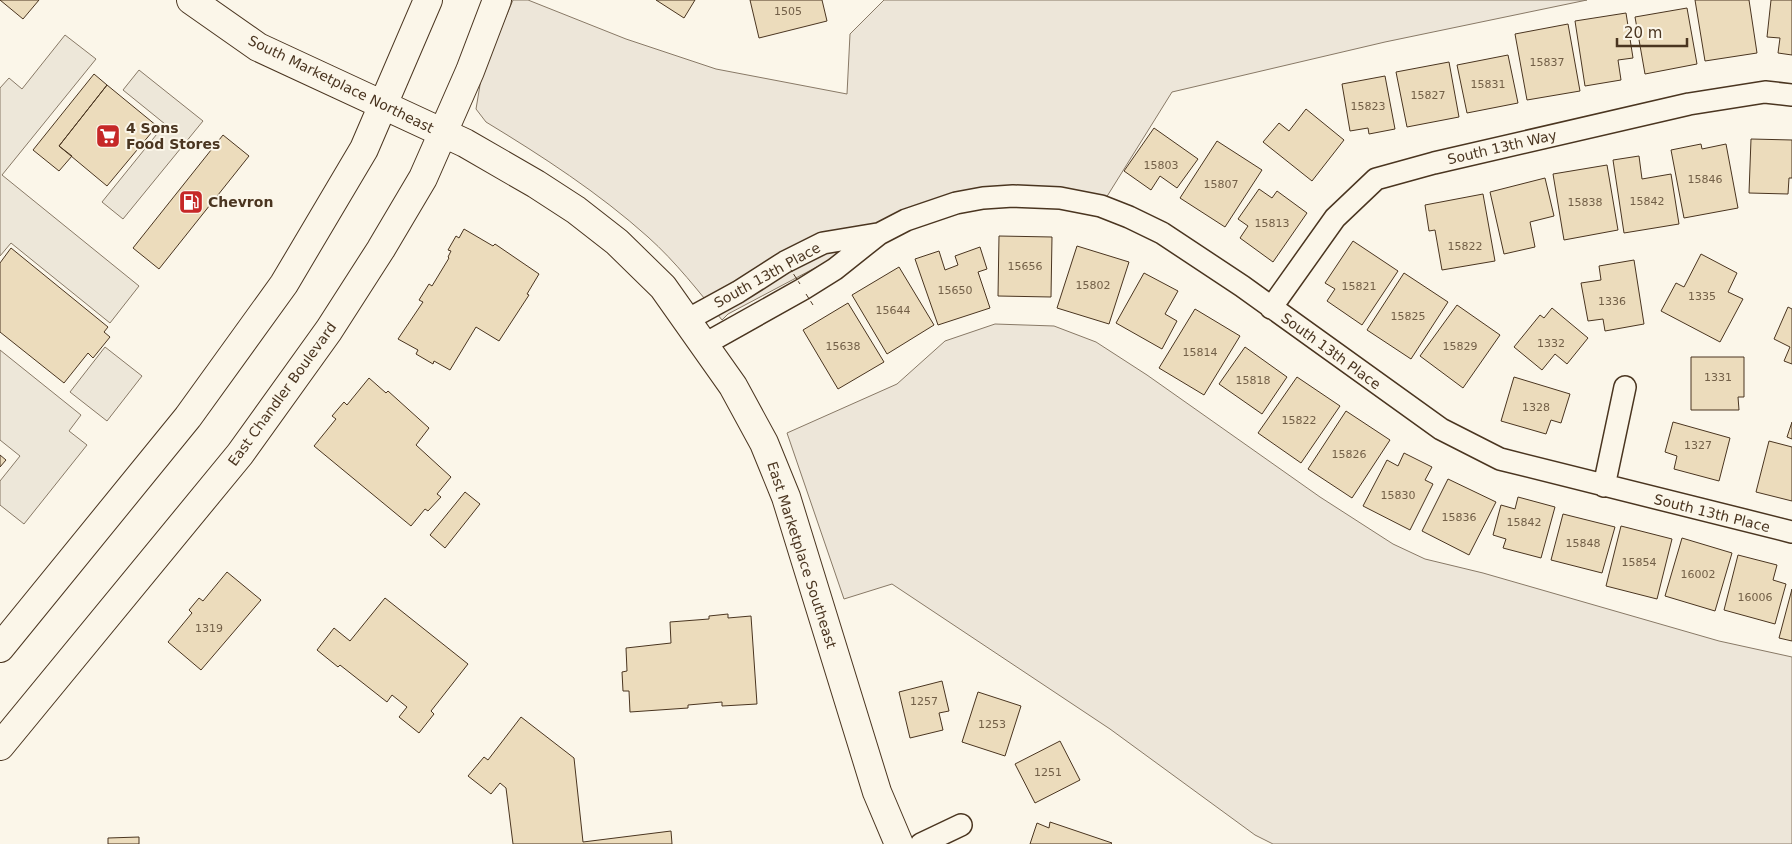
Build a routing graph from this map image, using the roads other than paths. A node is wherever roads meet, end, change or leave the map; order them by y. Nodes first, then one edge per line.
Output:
1 (190, 0) edge
2 (428, 0) edge
3 (497, 0) edge
4 (1792, 95) edge
5 (383, 106) junction
6 (442, 132) junction
7 (879, 234) junction
8 (1272, 308) junction
9 (687, 320) junction
10 (705, 344) junction
11 (1625, 387) dead end
12 (1604, 486) junction
13 (1792, 532) edge
14 (0, 648) edge
15 (0, 746) edge
16 (962, 826) dead end
17 (899, 844) edge
18 (921, 844) edge

1 - 5 main road, South Marketplace Northeast
2 - 5 main road
3 - 6 main road, East Chandler Boulevard
4 - 8 street, South 13th Way
5 - 6 main road, South Marketplace Northeast
5 - 14 main road
6 - 9 main road, East Marketplace Southeast
6 - 15 main road, East Chandler Boulevard
7 - 8 street, South 13th Place
7 - 9 street, South 13th Place
7 - 10 street, South 13th Place
8 - 12 street, South 13th Place
9 - 10 main road, East Marketplace Southeast
10 - 17 main road, East Marketplace Southeast
11 - 12 street
12 - 13 street, South 13th Place
16 - 18 street

